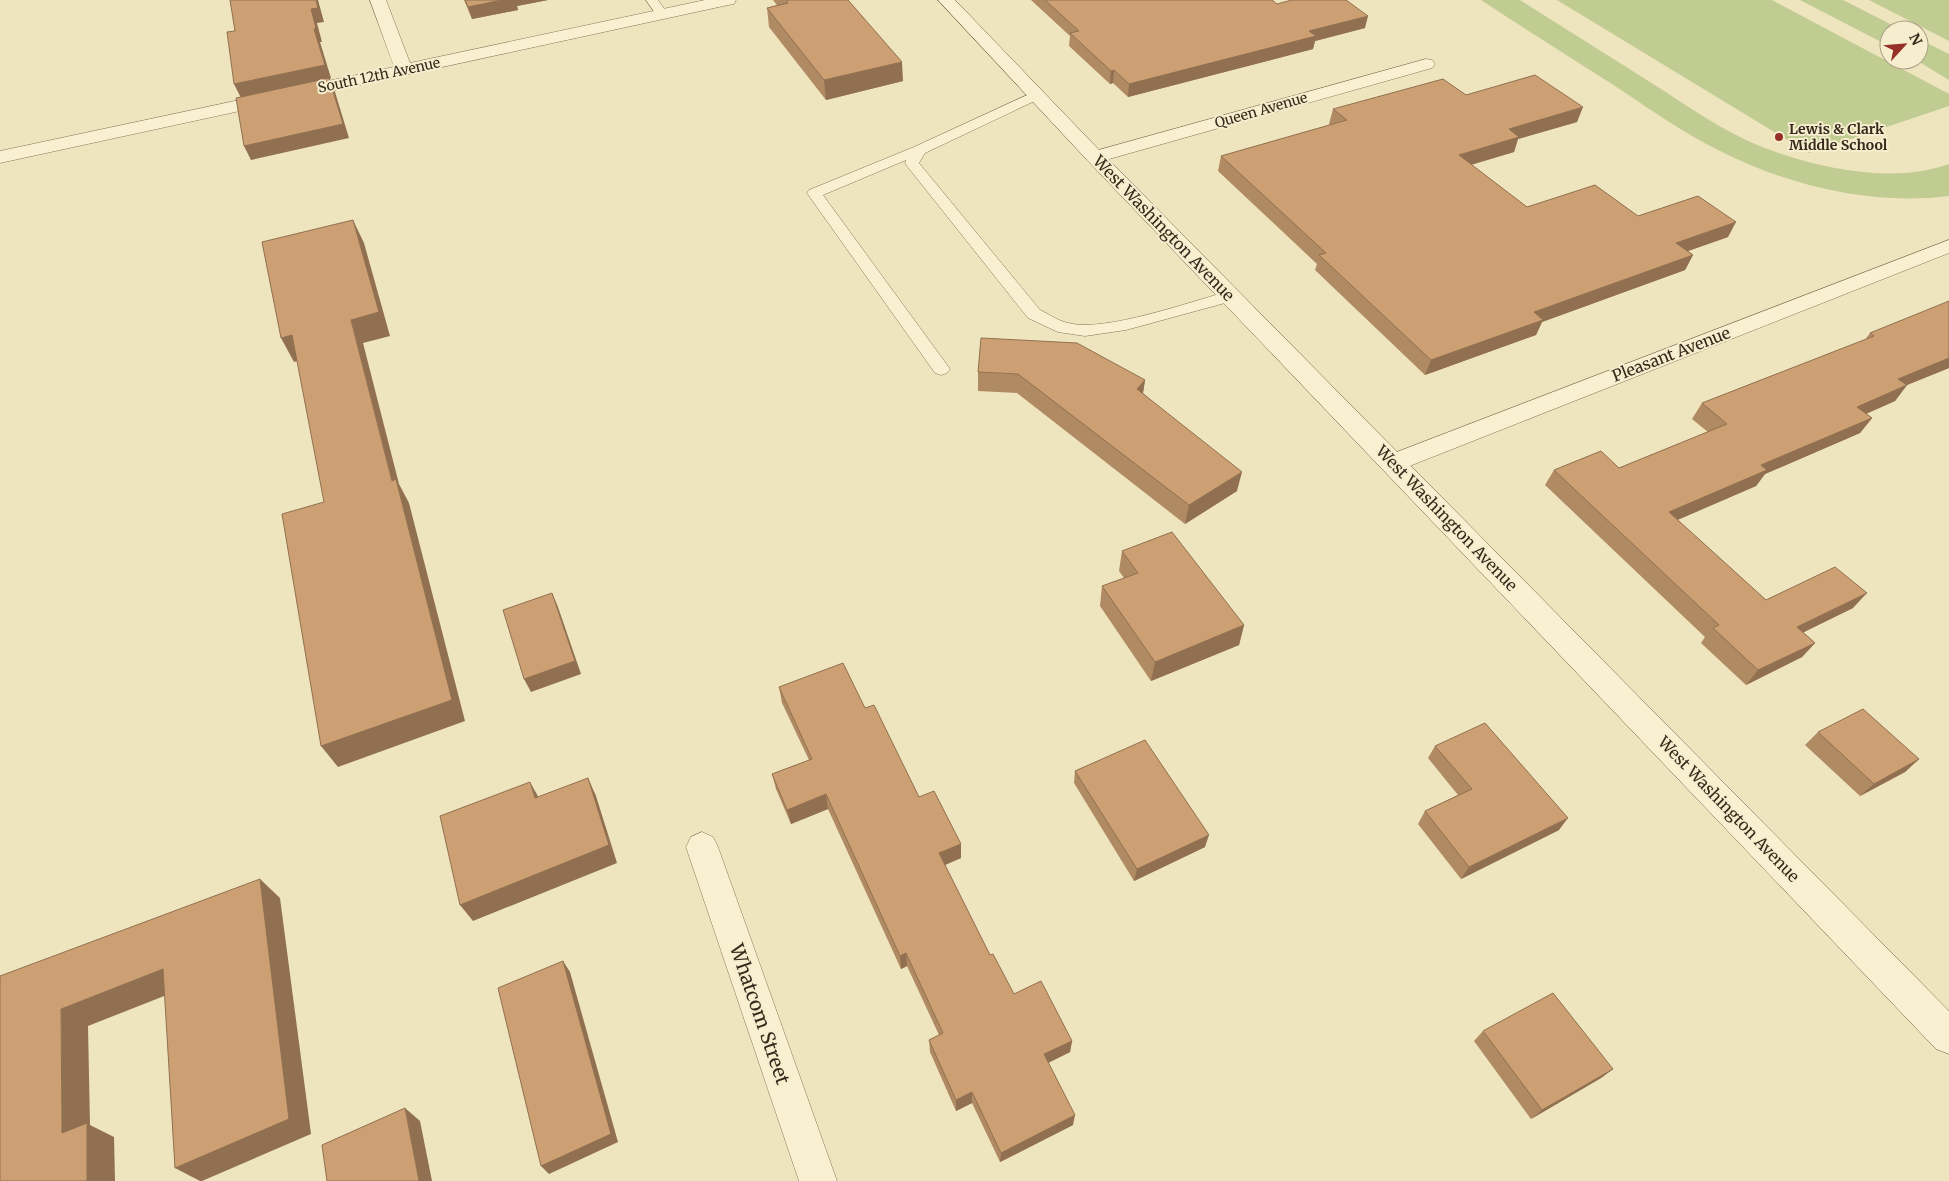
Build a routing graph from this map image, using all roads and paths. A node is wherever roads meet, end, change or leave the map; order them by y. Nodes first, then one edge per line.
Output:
1 (378, 0) edge
2 (728, 0) edge
3 (946, 0) edge
4 (657, 7) edge
5 (1426, 64) dead end
6 (404, 70) junction
7 (1036, 95) junction
8 (919, 150) junction
9 (0, 157) edge
10 (1094, 157) junction
11 (1949, 246) edge
12 (1230, 296) junction
13 (941, 369) dead end
14 (1393, 462) junction
15 (702, 847) dead end
16 (1949, 1036) edge
17 (818, 1181) edge

1 - 6 street
2 - 4 street, South 12th Avenue
3 - 7 street, West Washington Avenue
4 - 6 street, South 12th Avenue
5 - 10 street, Queen Avenue
6 - 9 street, South 12th Avenue
7 - 8 lane
7 - 10 street, West Washington Avenue
8 - 12 lane
8 - 13 lane
10 - 12 street, West Washington Avenue
11 - 14 street, Pleasant Avenue
12 - 14 street, West Washington Avenue
14 - 16 street, West Washington Avenue
15 - 17 street, Whatcom Street

